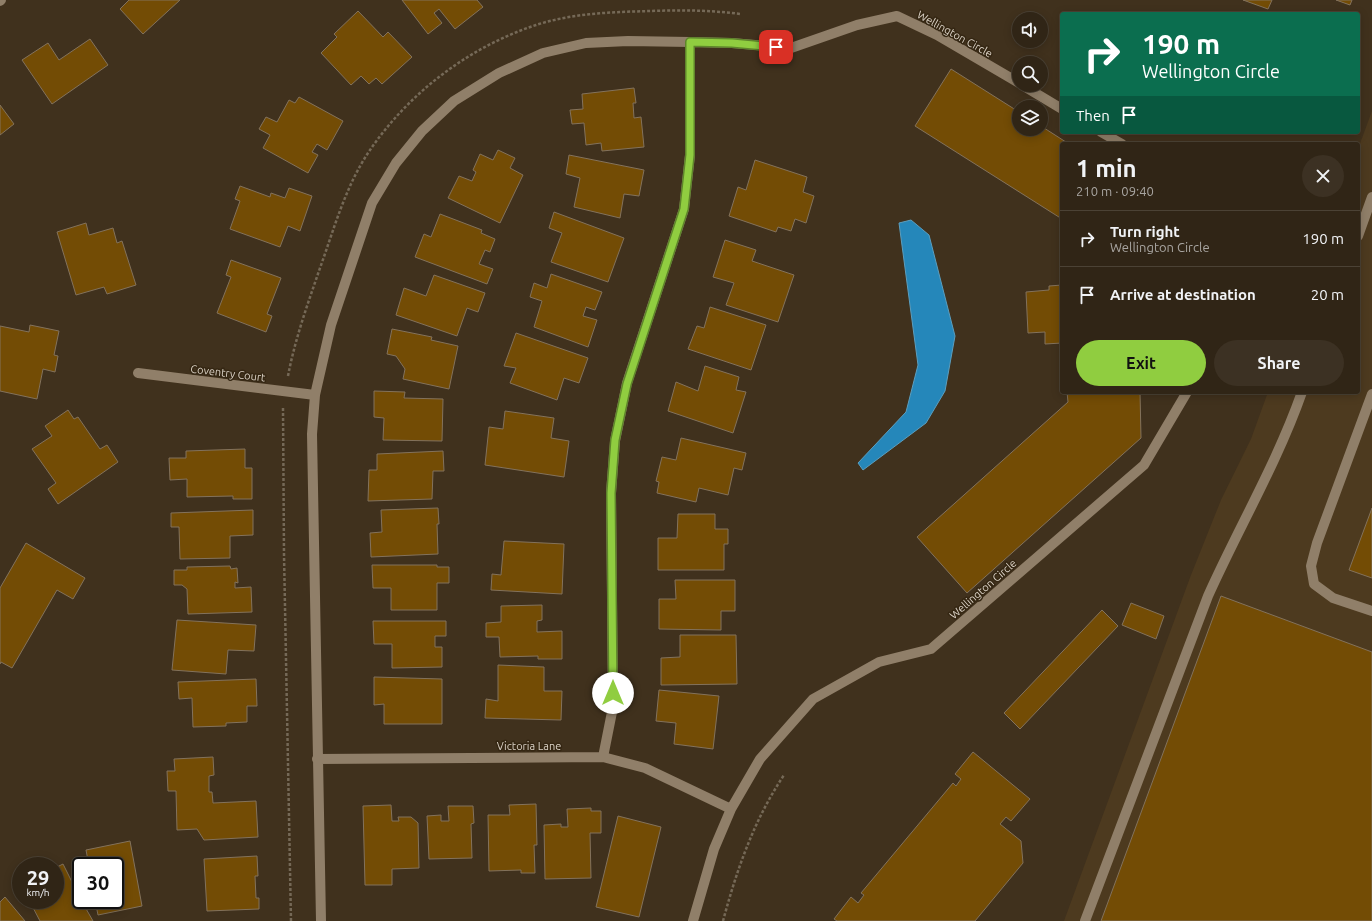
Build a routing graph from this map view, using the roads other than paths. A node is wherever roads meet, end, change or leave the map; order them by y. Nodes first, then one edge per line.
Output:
1 (690, 42) junction
2 (1012, 79) edge
3 (1034, 92) edge
4 (1060, 108) edge
5 (1104, 134) edge
6 (1118, 142) edge
7 (1372, 197) edge
8 (1360, 230) edge
9 (138, 374) dead end
10 (1186, 394) edge
11 (1301, 394) edge
12 (1372, 394) edge
13 (315, 395) junction
14 (1372, 611) edge
15 (603, 757) junction
16 (317, 759) junction
17 (731, 808) junction
18 (321, 921) edge
19 (694, 921) edge
20 (1085, 921) edge

1 - 2 street, Wellington Circle
1 - 13 street, Wellington Circle
1 - 15 street
3 - 4 street
5 - 6 street
7 - 8 street
9 - 13 street, Coventry Court
10 - 17 street, Wellington Circle
11 - 20 street
12 - 14 street
13 - 16 street, Wellington Circle
15 - 16 street, Victoria Lane
15 - 17 street, Victoria Lane
16 - 18 street, Wellington Circle
17 - 19 street, Wellington Circle

